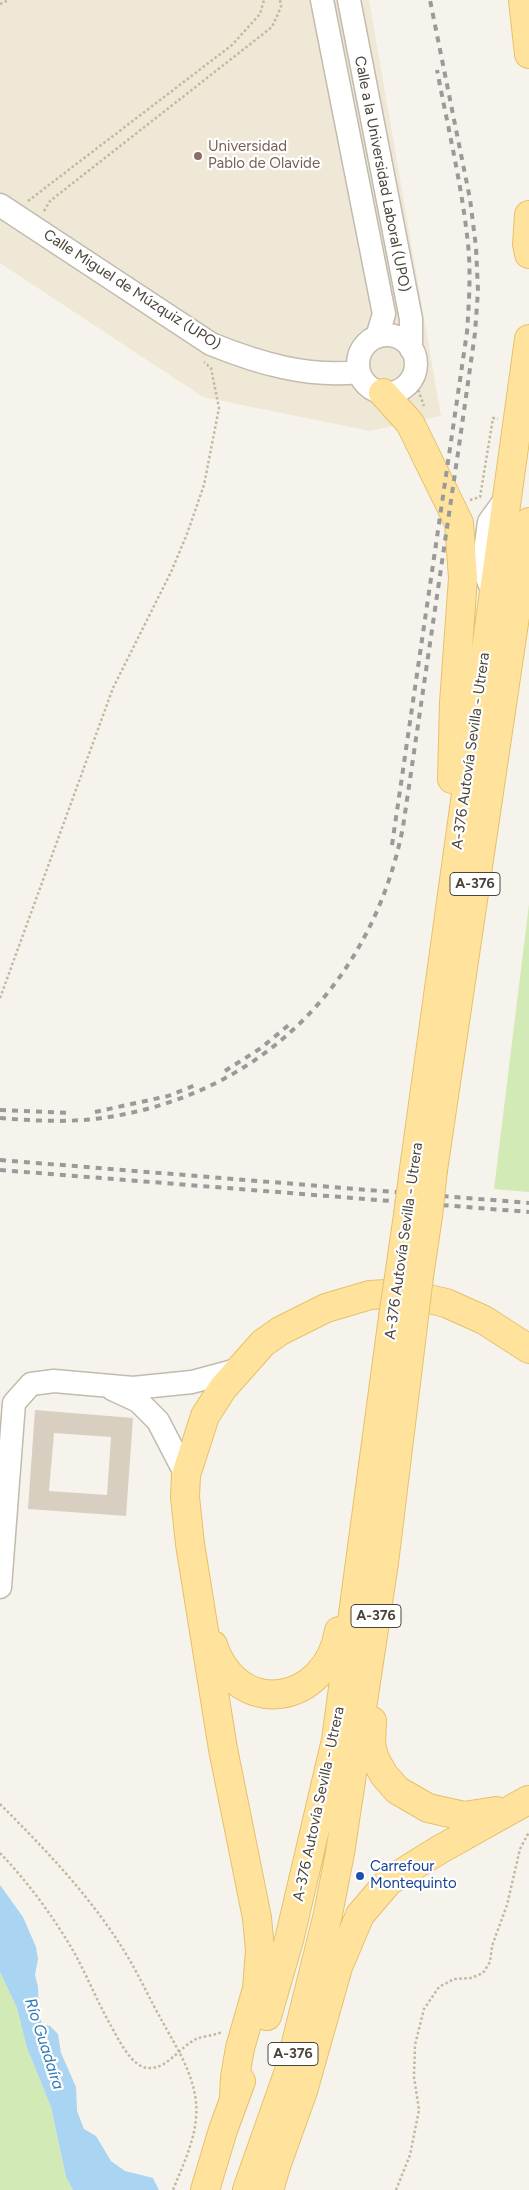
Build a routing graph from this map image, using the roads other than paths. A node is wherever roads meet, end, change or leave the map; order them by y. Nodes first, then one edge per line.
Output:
1 (322, 0) edge
2 (349, 0) edge
3 (522, 0) edge
4 (529, 54) edge
5 (369, 105) junction
6 (344, 110) junction
7 (0, 205) edge
8 (529, 214) edge
9 (529, 254) edge
10 (377, 337) junction
11 (529, 339) edge
12 (411, 349) junction
13 (359, 372) junction
14 (383, 393) junction
15 (529, 522) edge
16 (513, 589) edge
17 (459, 838) junction
18 (424, 1169) junction
19 (403, 1317) junction
20 (529, 1349) edge
21 (240, 1369) junction
22 (109, 1387) junction
23 (6, 1425) edge
24 (4, 1474) edge
25 (186, 1474) junction
26 (367, 1505) junction
27 (3, 1516) edge
28 (384, 1563) junction
29 (0, 1588) edge
30 (202, 1613) junction
31 (522, 1802) edge
32 (328, 1914) junction
33 (234, 2097) junction
34 (273, 2178) edge
35 (188, 2187) edge
36 (247, 2190) edge

1 - 6 street, Calle a la Universidad Laboral (UPO)
2 - 5 street, Calle a la Universidad Laboral (UPO)
3 - 4 main road
5 - 6 street
5 - 12 street, Calle a la Universidad Laboral (UPO)
6 - 10 street, Calle a la Universidad Laboral (UPO)
7 - 13 street, Calle Miguel de Múzquiz (UPO)
8 - 9 main road
10 - 12 street
10 - 13 street
11 - 16 main road, A-376 Autovía Sevilla - Utrera / A-376
12 - 14 street
13 - 14 street
14 - 17 main road
15 - 16 main road, A-376 Autovía Sevilla - Utrera / A-376
16 - 17 main road, A-376 Autovía Sevilla - Utrera / A-376
16 - 18 main road, A-376 Autovía Sevilla - Utrera / A-376
17 - 18 main road, A-376 Autovía Sevilla - Utrera / A-376
18 - 19 main road, A-376 Autovía Sevilla - Utrera / A-376, bridge
19 - 26 main road, A-376 Autovía Sevilla - Utrera / A-376
19 - 28 main road, A-376 Autovía Sevilla - Utrera / A-376
20 - 21 main road
21 - 22 street
21 - 25 main road
22 - 23 street
22 - 25 street
23 - 24 street
24 - 27 street
25 - 30 main road
26 - 30 main road
26 - 33 main road, A-376 Autovía Sevilla - Utrera / A-376
27 - 29 street
28 - 31 main road
28 - 32 main road, A-376 Autovía Sevilla - Utrera / A-376
30 - 33 main road
31 - 34 main road
32 - 34 main road
32 - 36 main road, A-376 Autovía Sevilla - Utrera / A-376
33 - 35 main road, A-376 Autovía Sevilla - Utrera / A-376

